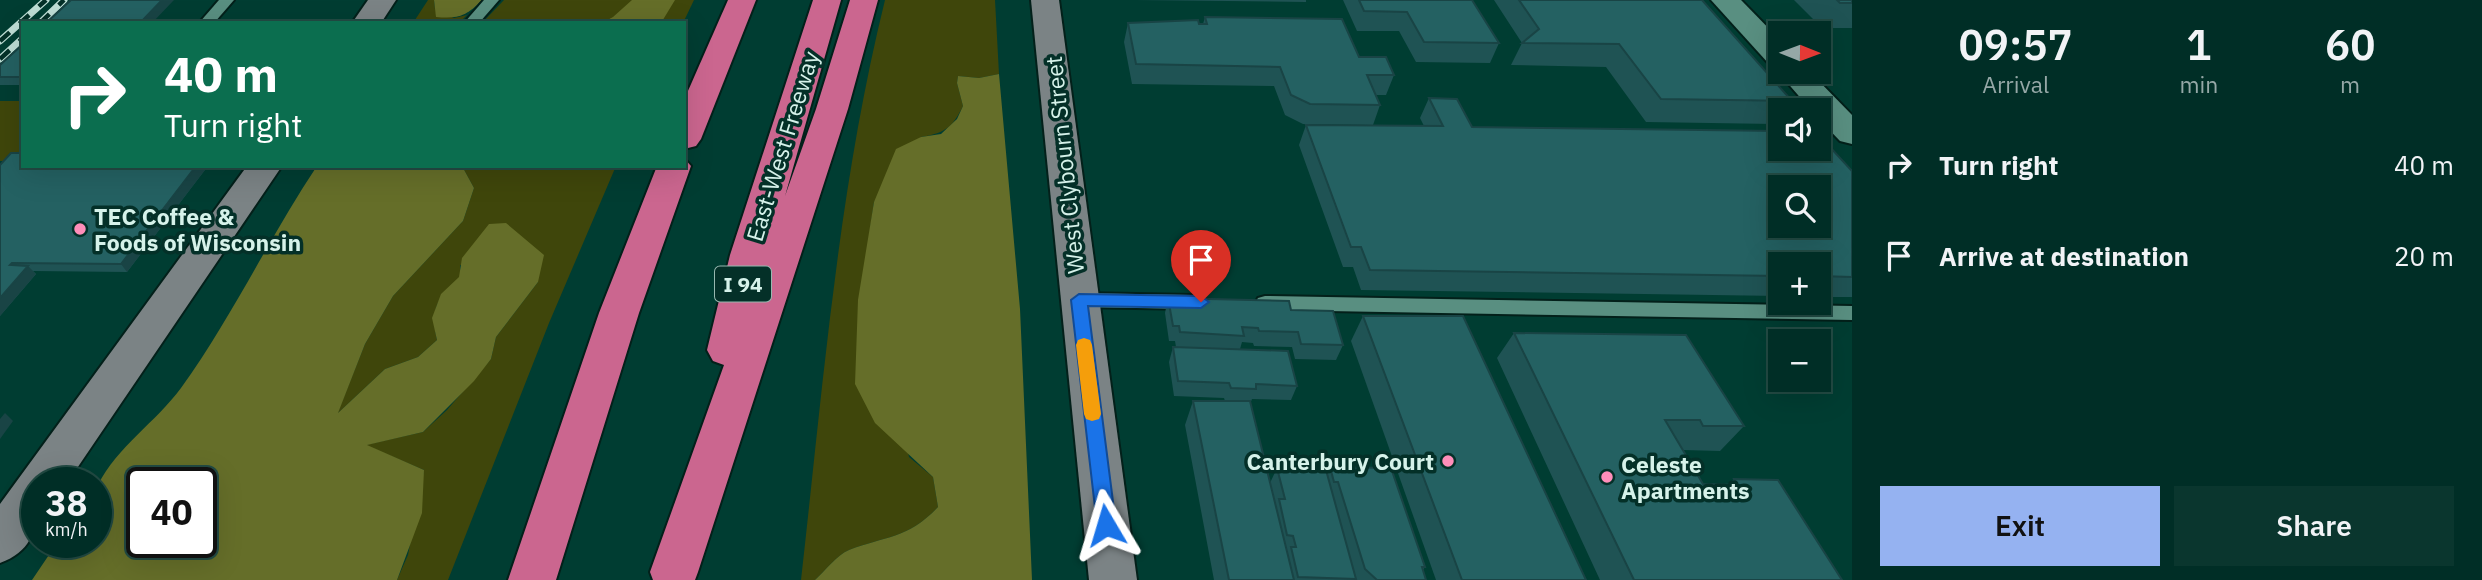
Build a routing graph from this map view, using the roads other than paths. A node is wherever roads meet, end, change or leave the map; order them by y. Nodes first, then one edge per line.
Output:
1 (227, 0) edge
2 (382, 0) edge
3 (492, 0) edge
4 (742, 0) edge
5 (827, 0) edge
6 (864, 0) edge
7 (1045, 0) edge
8 (1725, 0) edge
9 (208, 21) edge
10 (367, 21) edge
11 (473, 21) edge
12 (1768, 45) edge
13 (1804, 84) edge
14 (686, 134) edge
15 (1852, 134) edge
16 (264, 168) edge
17 (673, 168) edge
18 (1079, 300) junction
19 (1214, 302) edge
20 (1242, 303) edge
21 (1852, 313) edge
22 (52, 467) edge
23 (21, 512) edge
24 (0, 542) edge
25 (673, 576) edge
26 (532, 580) edge
27 (1113, 580) edge

1 - 9 lane
2 - 10 street
3 - 11 lane
4 - 14 highway
5 - 25 highway, East-West Freeway / I 94
6 - 25 highway
7 - 18 street, West Clybourn Street
8 - 12 street
13 - 15 street
16 - 22 street
17 - 26 highway
18 - 19 lane
18 - 27 street, West Clybourn Street
20 - 21 lane
23 - 24 street

